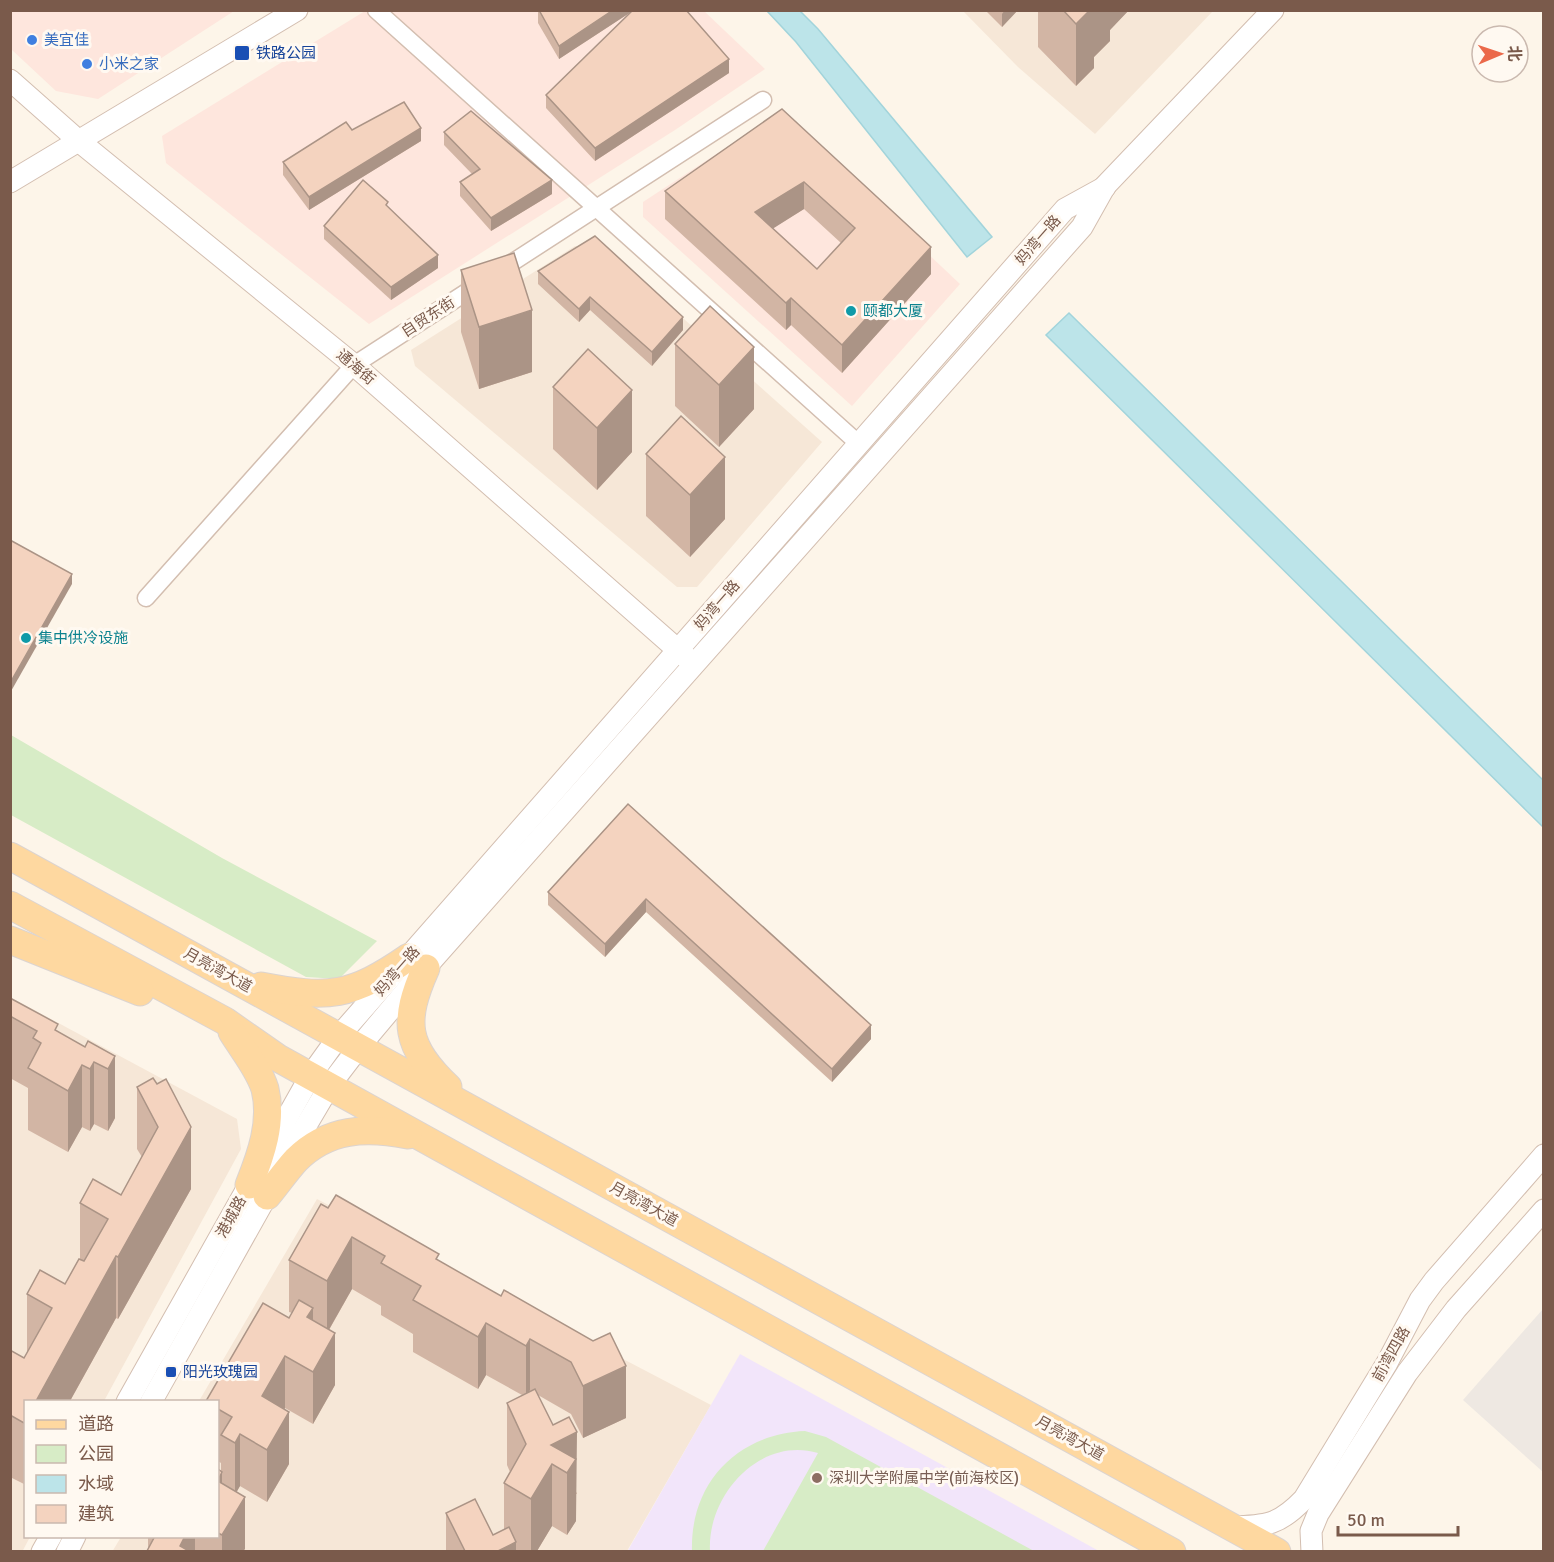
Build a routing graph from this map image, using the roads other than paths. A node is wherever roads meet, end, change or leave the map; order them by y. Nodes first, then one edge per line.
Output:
1 (297, 10) edge
2 (376, 10) edge
3 (1273, 10) edge
4 (10, 80) edge
5 (763, 100) dead end
6 (80, 142) junction
7 (10, 182) edge
8 (1105, 186) junction
9 (596, 209) junction
10 (354, 364) junction
11 (859, 444) junction
12 (146, 598) dead end
13 (678, 650) junction
14 (694, 664) junction
15 (10, 856) edge
16 (10, 904) edge
17 (10, 940) edge
18 (417, 962) junction
19 (227, 975) junction
20 (214, 1016) junction
21 (349, 1042) junction
22 (320, 1080) junction
23 (471, 1109) junction
24 (441, 1147) junction
25 (1544, 1155) edge
26 (258, 1191) junction
27 (1544, 1210) edge
28 (128, 1400) edge
29 (152, 1400) edge
30 (1231, 1527) junction
31 (50, 1538) edge
32 (42, 1551) edge
33 (1172, 1551) edge
34 (1277, 1551) edge
35 (1312, 1551) edge

1 - 6 street
2 - 9 street
3 - 8 street, 妈湾一路
4 - 6 street, 通海街
5 - 9 street, 自贸东街
6 - 7 street
6 - 10 street, 通海街
8 - 11 street, 妈湾一路
8 - 14 street, 妈湾一路
9 - 10 street, 自贸东街
9 - 11 street
10 - 12 street, 自贸东街
10 - 13 street, 通海街
11 - 13 street, 妈湾一路
13 - 14 street, 通海街
13 - 18 street, 妈湾一路
14 - 18 street, 妈湾一路
15 - 19 main road, 月亮湾大道
16 - 20 main road
17 - 20 main road
18 - 19 main road
18 - 21 street, 妈湾一路
18 - 23 main road
19 - 21 main road, 月亮湾大道
20 - 22 main road
20 - 26 main road
21 - 22 street, 港城路
21 - 23 main road, 月亮湾大道
22 - 24 main road
22 - 26 street, 港城路
23 - 30 main road, 月亮湾大道
24 - 26 main road
24 - 33 main road
25 - 30 street, 前湾四路
26 - 28 street, 港城路
26 - 29 street, 港城路
27 - 35 street, 前湾四路
30 - 34 main road, 月亮湾大道
31 - 32 street

